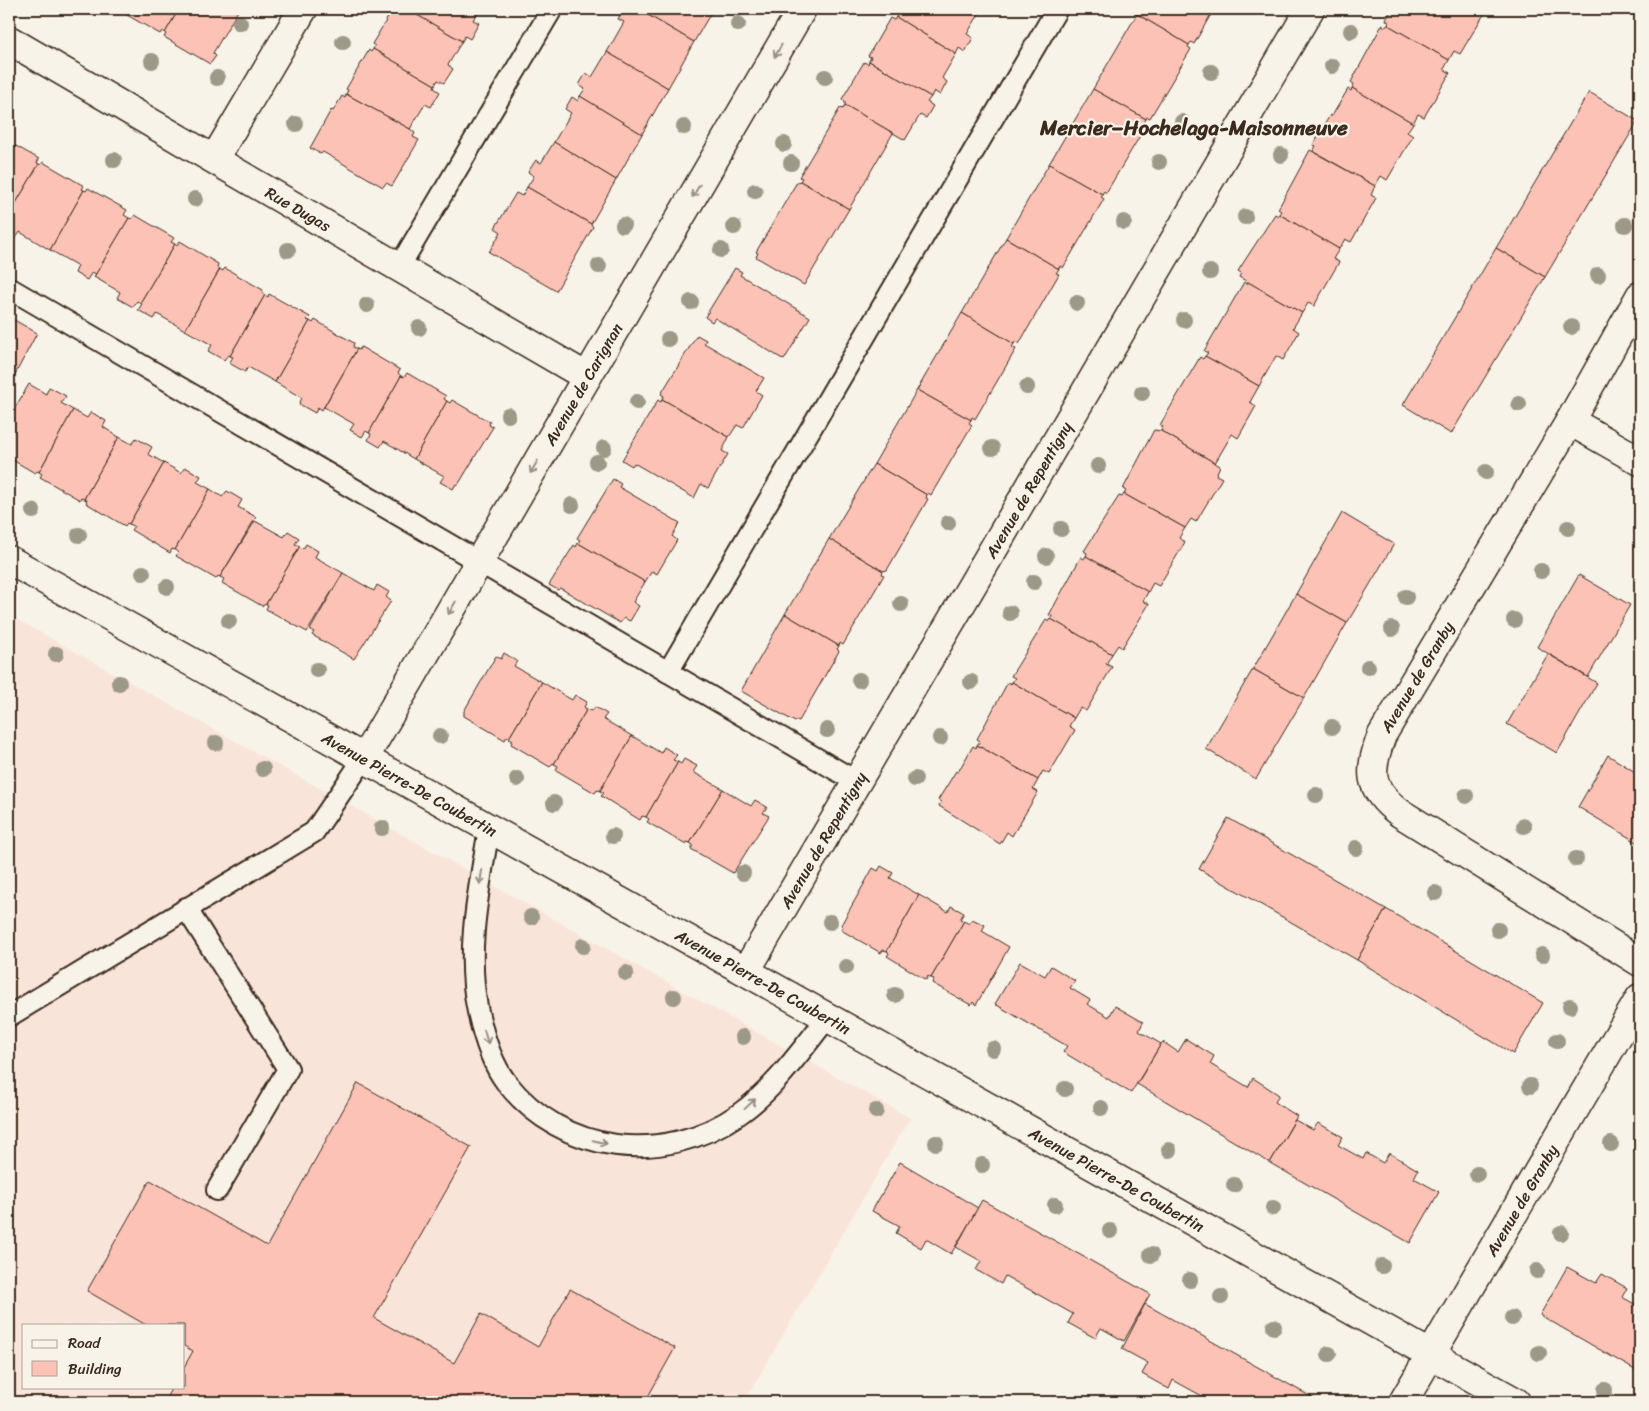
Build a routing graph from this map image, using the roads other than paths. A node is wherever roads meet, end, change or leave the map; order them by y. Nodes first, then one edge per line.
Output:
1 (303, 9) edge
2 (552, 9) edge
3 (802, 9) edge
4 (1057, 9) edge
5 (1310, 9) edge
6 (9, 40) edge
7 (215, 158) junction
8 (399, 267) junction
9 (9, 288) edge
10 (1640, 296) edge
11 (587, 377) junction
12 (1570, 421) junction
13 (1640, 461) edge
14 (9, 560) edge
15 (479, 562) junction
16 (668, 672) junction
17 (365, 757) junction
18 (857, 782) junction
19 (489, 829) junction
20 (186, 908) junction
21 (1640, 962) edge
22 (746, 970) junction
23 (1640, 998) edge
24 (9, 1016) edge
25 (828, 1017) junction
26 (217, 1190) dead end
27 (1431, 1354) junction
28 (1403, 1402) edge
29 (1516, 1402) edge

1 - 7 street
2 - 8 lane
3 -> 11 street, Avenue de Carignan
4 - 16 lane
5 - 18 street, Avenue de Repentigny
6 - 7 street, Rue Dugas
7 - 8 street, Rue Dugas
8 - 11 street, Rue Dugas
9 - 15 lane
10 - 12 street, Avenue de Granby
11 -> 15 street, Avenue de Carignan
12 - 13 street
12 - 21 street, Avenue de Granby
14 - 17 street, Avenue Pierre-De Coubertin
15 - 16 lane
15 -> 17 street, Avenue de Carignan
16 - 18 lane
17 - 19 street, Avenue Pierre-De Coubertin
17 - 20 lane
18 - 22 street, Avenue de Repentigny
19 - 22 street, Avenue Pierre-De Coubertin
19 -> 25 lane
20 - 24 lane
20 - 26 lane
22 - 25 street, Avenue Pierre-De Coubertin
23 - 27 street, Avenue de Granby
25 - 27 street, Avenue Pierre-De Coubertin
27 - 28 street, Avenue de Granby
27 - 29 street, Avenue Pierre-De Coubertin

